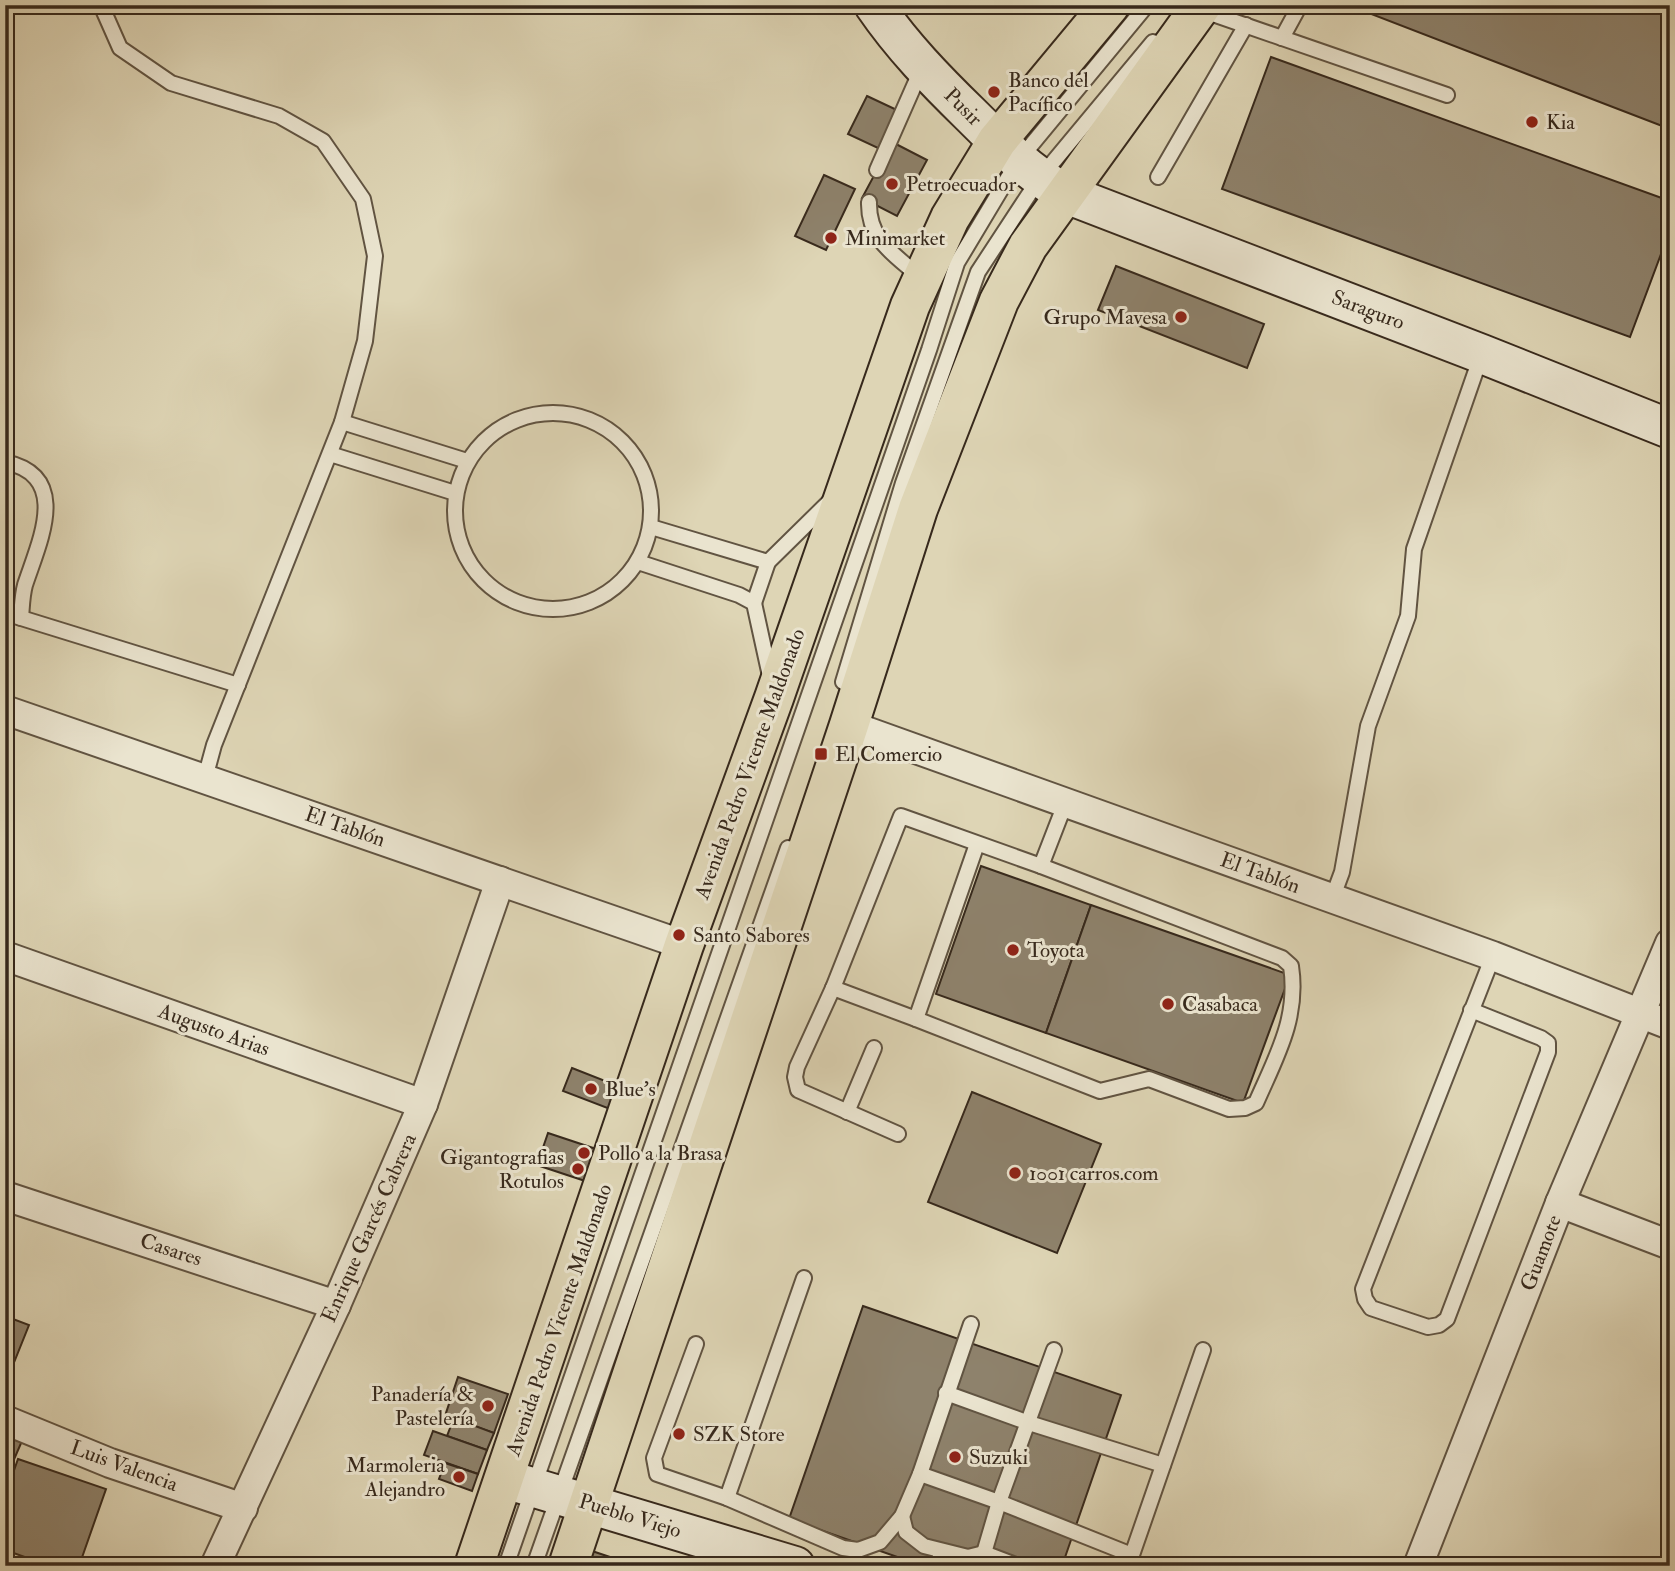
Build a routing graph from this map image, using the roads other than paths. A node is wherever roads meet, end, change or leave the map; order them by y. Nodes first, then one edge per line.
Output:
1 (101, 5) edge
2 (874, 5) edge
3 (1110, 5) edge
4 (1147, 5) edge
5 (1300, 5) edge
6 (1201, 7) edge
7 (1246, 25) junction
8 (1166, 26) dead end
9 (1282, 38) junction
10 (923, 65) junction
11 (1447, 95) dead end
12 (1030, 169) junction
13 (877, 170) dead end
14 (1158, 177) dead end
15 (869, 202) dead end
16 (922, 279) junction
17 (1482, 354) junction
18 (342, 422) junction
19 (1670, 429) edge
20 (330, 454) junction
21 (467, 461) junction
22 (5, 462) edge
23 (853, 470) junction
24 (455, 493) junction
25 (651, 527) junction
26 (638, 562) junction
27 (768, 562) junction
28 (754, 603) junction
29 (5, 613) edge
30 (21, 618) junction
31 (238, 685) junction
32 (775, 698) junction
33 (5, 710) edge
34 (844, 711) junction
35 (205, 778) junction
36 (1065, 804) junction
37 (794, 830) dead end
38 (977, 844) junction
39 (1041, 866) junction
40 (500, 881) junction
41 (1332, 899) junction
42 (1670, 943) edge
43 (684, 945) junction
44 (5, 956) edge
45 (1493, 956) junction
46 (833, 988) junction
47 (1471, 1010) junction
48 (1641, 1014) junction
49 (916, 1018) junction
50 (1670, 1025) edge
51 (874, 1048) dead end
52 (423, 1104) junction
53 (847, 1112) junction
54 (898, 1134) dead end
55 (5, 1196) edge
56 (1560, 1203) junction
57 (1670, 1245) edge
58 (804, 1278) dead end
59 (336, 1305) junction
60 (971, 1324) dead end
61 (696, 1344) dead end
62 (1054, 1349) dead end
63 (1203, 1350) dead end
64 (946, 1393) junction
65 (5, 1420) edge
66 (1029, 1423) junction
67 (1163, 1465) junction
68 (920, 1474) junction
69 (547, 1491) junction
70 (727, 1499) junction
71 (999, 1502) junction
72 (243, 1508) junction
73 (902, 1516) junction
74 (984, 1553) junction
75 (945, 1559) edge
76 (1130, 1560) edge
77 (215, 1566) edge
78 (474, 1566) edge
79 (506, 1566) edge
80 (534, 1566) edge
81 (568, 1566) edge
82 (794, 1566) edge
83 (1018, 1566) edge
84 (1418, 1566) edge

1 - 18 lane
2 - 10 street, Pusir
3 - 12 main road, Avenida Pedro Vicente Maldonado
4 - 12 lane
5 - 9 lane
6 - 7 lane
6 - 12 main road, Avenida Pedro Vicente Maldonado
7 - 9 lane
7 - 14 lane
8 - 12 lane
9 - 11 lane
10 - 12 street, Pusir
10 - 13 lane
12 - 16 main road, Avenida Pedro Vicente Maldonado
12 - 17 street, Saraguro
12 - 34 main road, Avenida Pedro Vicente Maldonado
12 - 69 lane
15 - 16 lane
16 - 23 main road, Avenida Pedro Vicente Maldonado
17 - 19 street, Saraguro
17 - 41 lane
18 - 20 lane
18 - 21 lane
20 - 24 lane
20 - 31 lane
21 - 24 lane
21 - 25 lane
22 - 30 lane
23 - 27 lane
23 - 32 main road, Avenida Pedro Vicente Maldonado
24 - 26 lane
25 - 26 lane
25 - 27 lane
26 - 28 lane
27 - 28 lane
28 - 32 lane
29 - 30 lane
30 - 31 lane
31 - 35 lane
32 - 43 main road, Avenida Pedro Vicente Maldonado
33 - 35 street, El Tablón
34 - 36 street, El Tablón
34 - 69 main road, Avenida Pedro Vicente Maldonado
35 - 40 street, El Tablón
36 - 39 lane
36 - 41 street, El Tablón
37 - 69 lane
38 - 39 lane
38 - 46 lane
38 - 49 lane
39 - 49 lane
40 - 43 street, El Tablón
40 - 52 street, Enrique Garcés Cabrera
41 - 45 street, El Tablón
42 - 48 street, Guamote
43 - 69 main road, Avenida Pedro Vicente Maldonado
44 - 52 street, Augusto Arias
45 - 47 lane
45 - 48 street, El Tablón
46 - 49 lane
46 - 53 lane
47 - 47 lane
48 - 50 street, El Tablón
48 - 56 street, Guamote
51 - 53 lane
52 - 59 street, Enrique Garcés Cabrera
53 - 54 lane
55 - 59 street, Casares
56 - 57 street
56 - 84 street, Guamote
58 - 70 lane
59 - 72 street, Enrique Garcés Cabrera
60 - 64 lane
61 - 70 lane
62 - 66 lane
63 - 67 lane
64 - 66 lane
64 - 68 lane
65 - 72 street, Luis Valencia
66 - 67 lane
66 - 71 lane
67 - 76 lane
68 - 71 lane
68 - 73 lane
69 - 78 main road, Avenida Pedro Vicente Maldonado
69 - 79 lane
69 - 80 lane
69 - 81 main road, Avenida Pedro Vicente Maldonado
69 - 82 street, Pueblo Viejo
70 - 73 lane
71 - 74 lane
71 - 76 lane
72 - 77 street, Enrique Garcés Cabrera
73 - 75 lane
74 - 75 lane
74 - 83 lane

